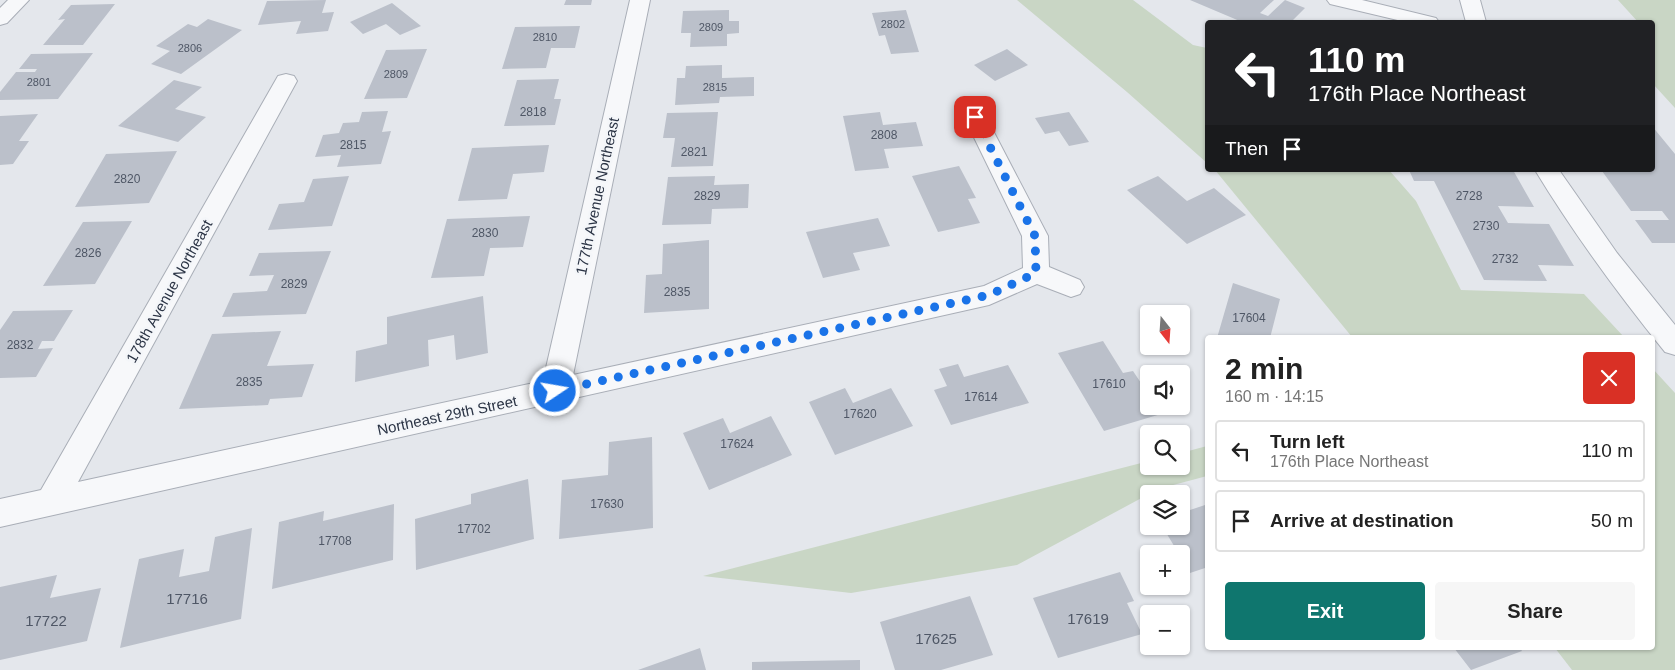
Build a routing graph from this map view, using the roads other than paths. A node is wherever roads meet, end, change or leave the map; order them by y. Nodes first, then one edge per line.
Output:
1 (19, 0) edge
2 (640, 0) edge
3 (1337, 0) edge
4 (1470, 0) edge
5 (0, 19) edge
6 (1422, 20) edge
7 (1475, 20) edge
8 (286, 81) dead end
9 (975, 117) dead end
10 (1548, 172) edge
11 (1036, 273) junction
12 (1071, 287) dead end
13 (1675, 344) edge
14 (555, 391) junction
15 (51, 502) junction
16 (0, 513) edge

1 - 5 street
2 - 14 street, 177th Avenue Northeast
3 - 6 street
4 - 7 street
8 - 15 street, 178th Avenue Northeast
9 - 11 street
10 - 13 street
11 - 12 street
11 - 14 street, Northeast 29th Street
14 - 15 street, Northeast 29th Street
15 - 16 street, Northeast 29th Street

